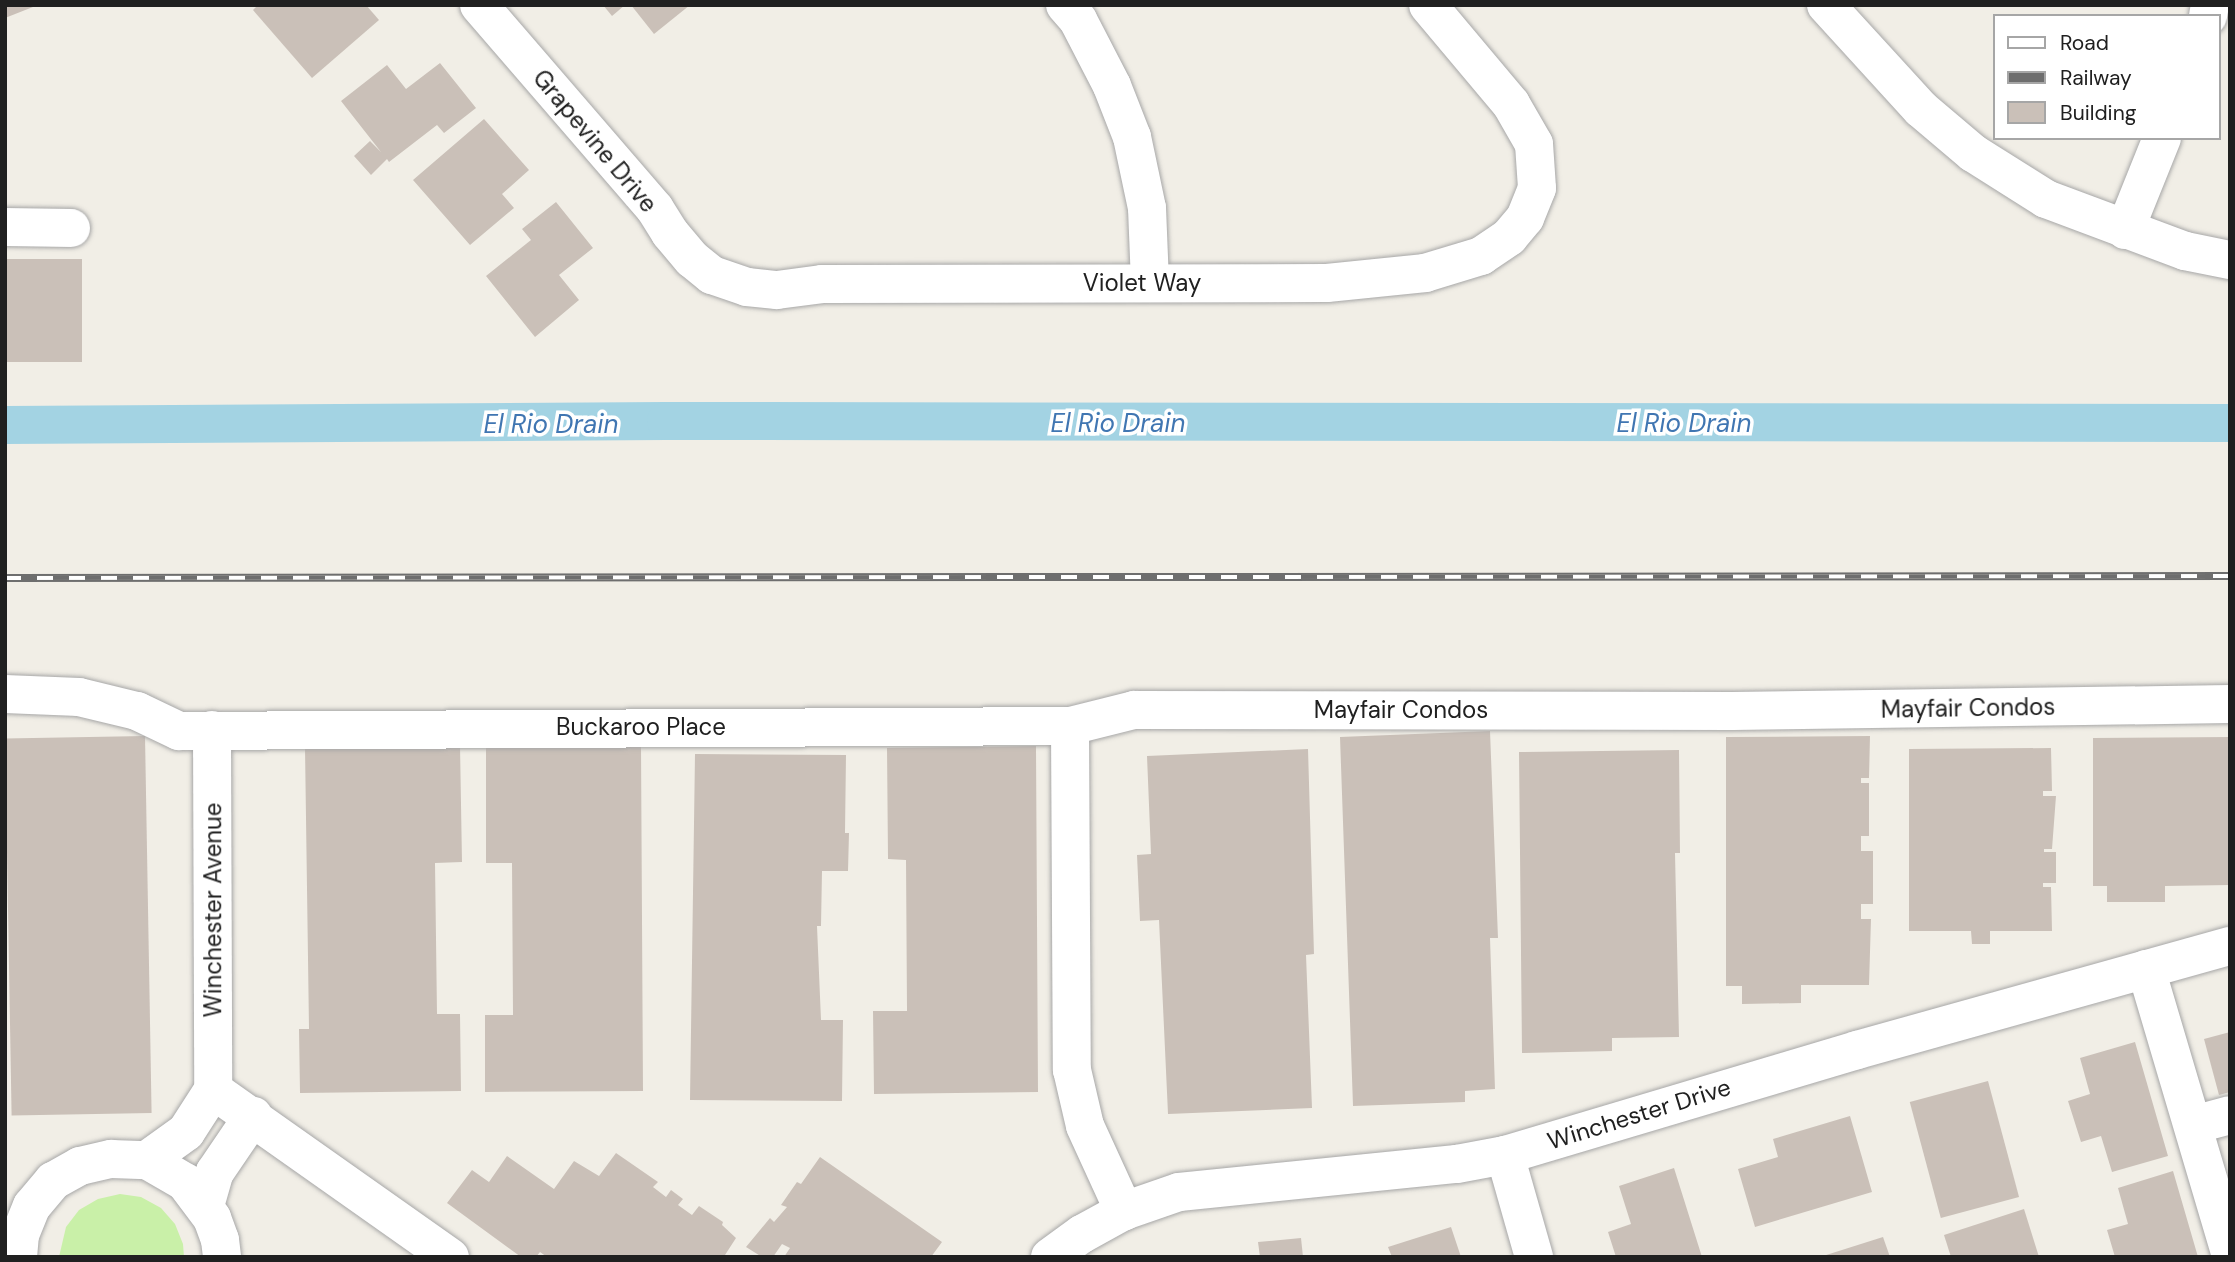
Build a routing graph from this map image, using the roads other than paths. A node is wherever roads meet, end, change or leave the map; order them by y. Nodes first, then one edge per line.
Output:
1 (479, 5) edge
2 (1065, 5) edge
3 (1428, 5) edge
4 (1826, 5) edge
5 (2161, 140) edge
6 (5, 227) edge
7 (71, 228) dead end
8 (2125, 230) junction
9 (2230, 260) edge
10 (712, 275) joint
11 (1150, 282) junction
12 (5, 694) edge
13 (2230, 704) edge
14 (1070, 726) junction
15 (212, 730) junction
16 (2230, 946) edge
17 (2146, 969) junction
18 (213, 1090) junction
19 (2230, 1115) edge
20 (253, 1116) junction
21 (2193, 1125) junction
22 (1506, 1156) junction
23 (147, 1160) junction
24 (53, 1181) junction
25 (5, 1190) edge
26 (205, 1206) junction
27 (1124, 1211) junction
28 (2230, 1252) edge
29 (18, 1257) edge
30 (222, 1257) edge
31 (450, 1257) edge
32 (1049, 1257) edge
33 (1534, 1257) edge

1 - 10 street, Grapevine Drive
2 - 11 street
3 - 11 street, Violet Way
4 - 8 street
5 - 8 street
6 - 7 street
8 - 9 street
10 - 11 street, Violet Way
12 - 15 street, Buckaroo Place
13 - 14 street, Mayfair Condos
14 - 15 street, Buckaroo Place
14 - 27 street
15 - 18 street, Winchester Avenue
16 - 17 street, Winchester Drive
17 - 21 street
17 - 22 street, Winchester Drive
18 - 20 street
18 - 23 street
19 - 21 street
20 - 26 street
20 - 31 street
21 - 28 street
22 - 27 street, Winchester Drive
22 - 33 street
23 - 24 street
23 - 26 street
24 - 25 street
24 - 29 street
26 - 30 street
27 - 32 street, Winchester Drive

